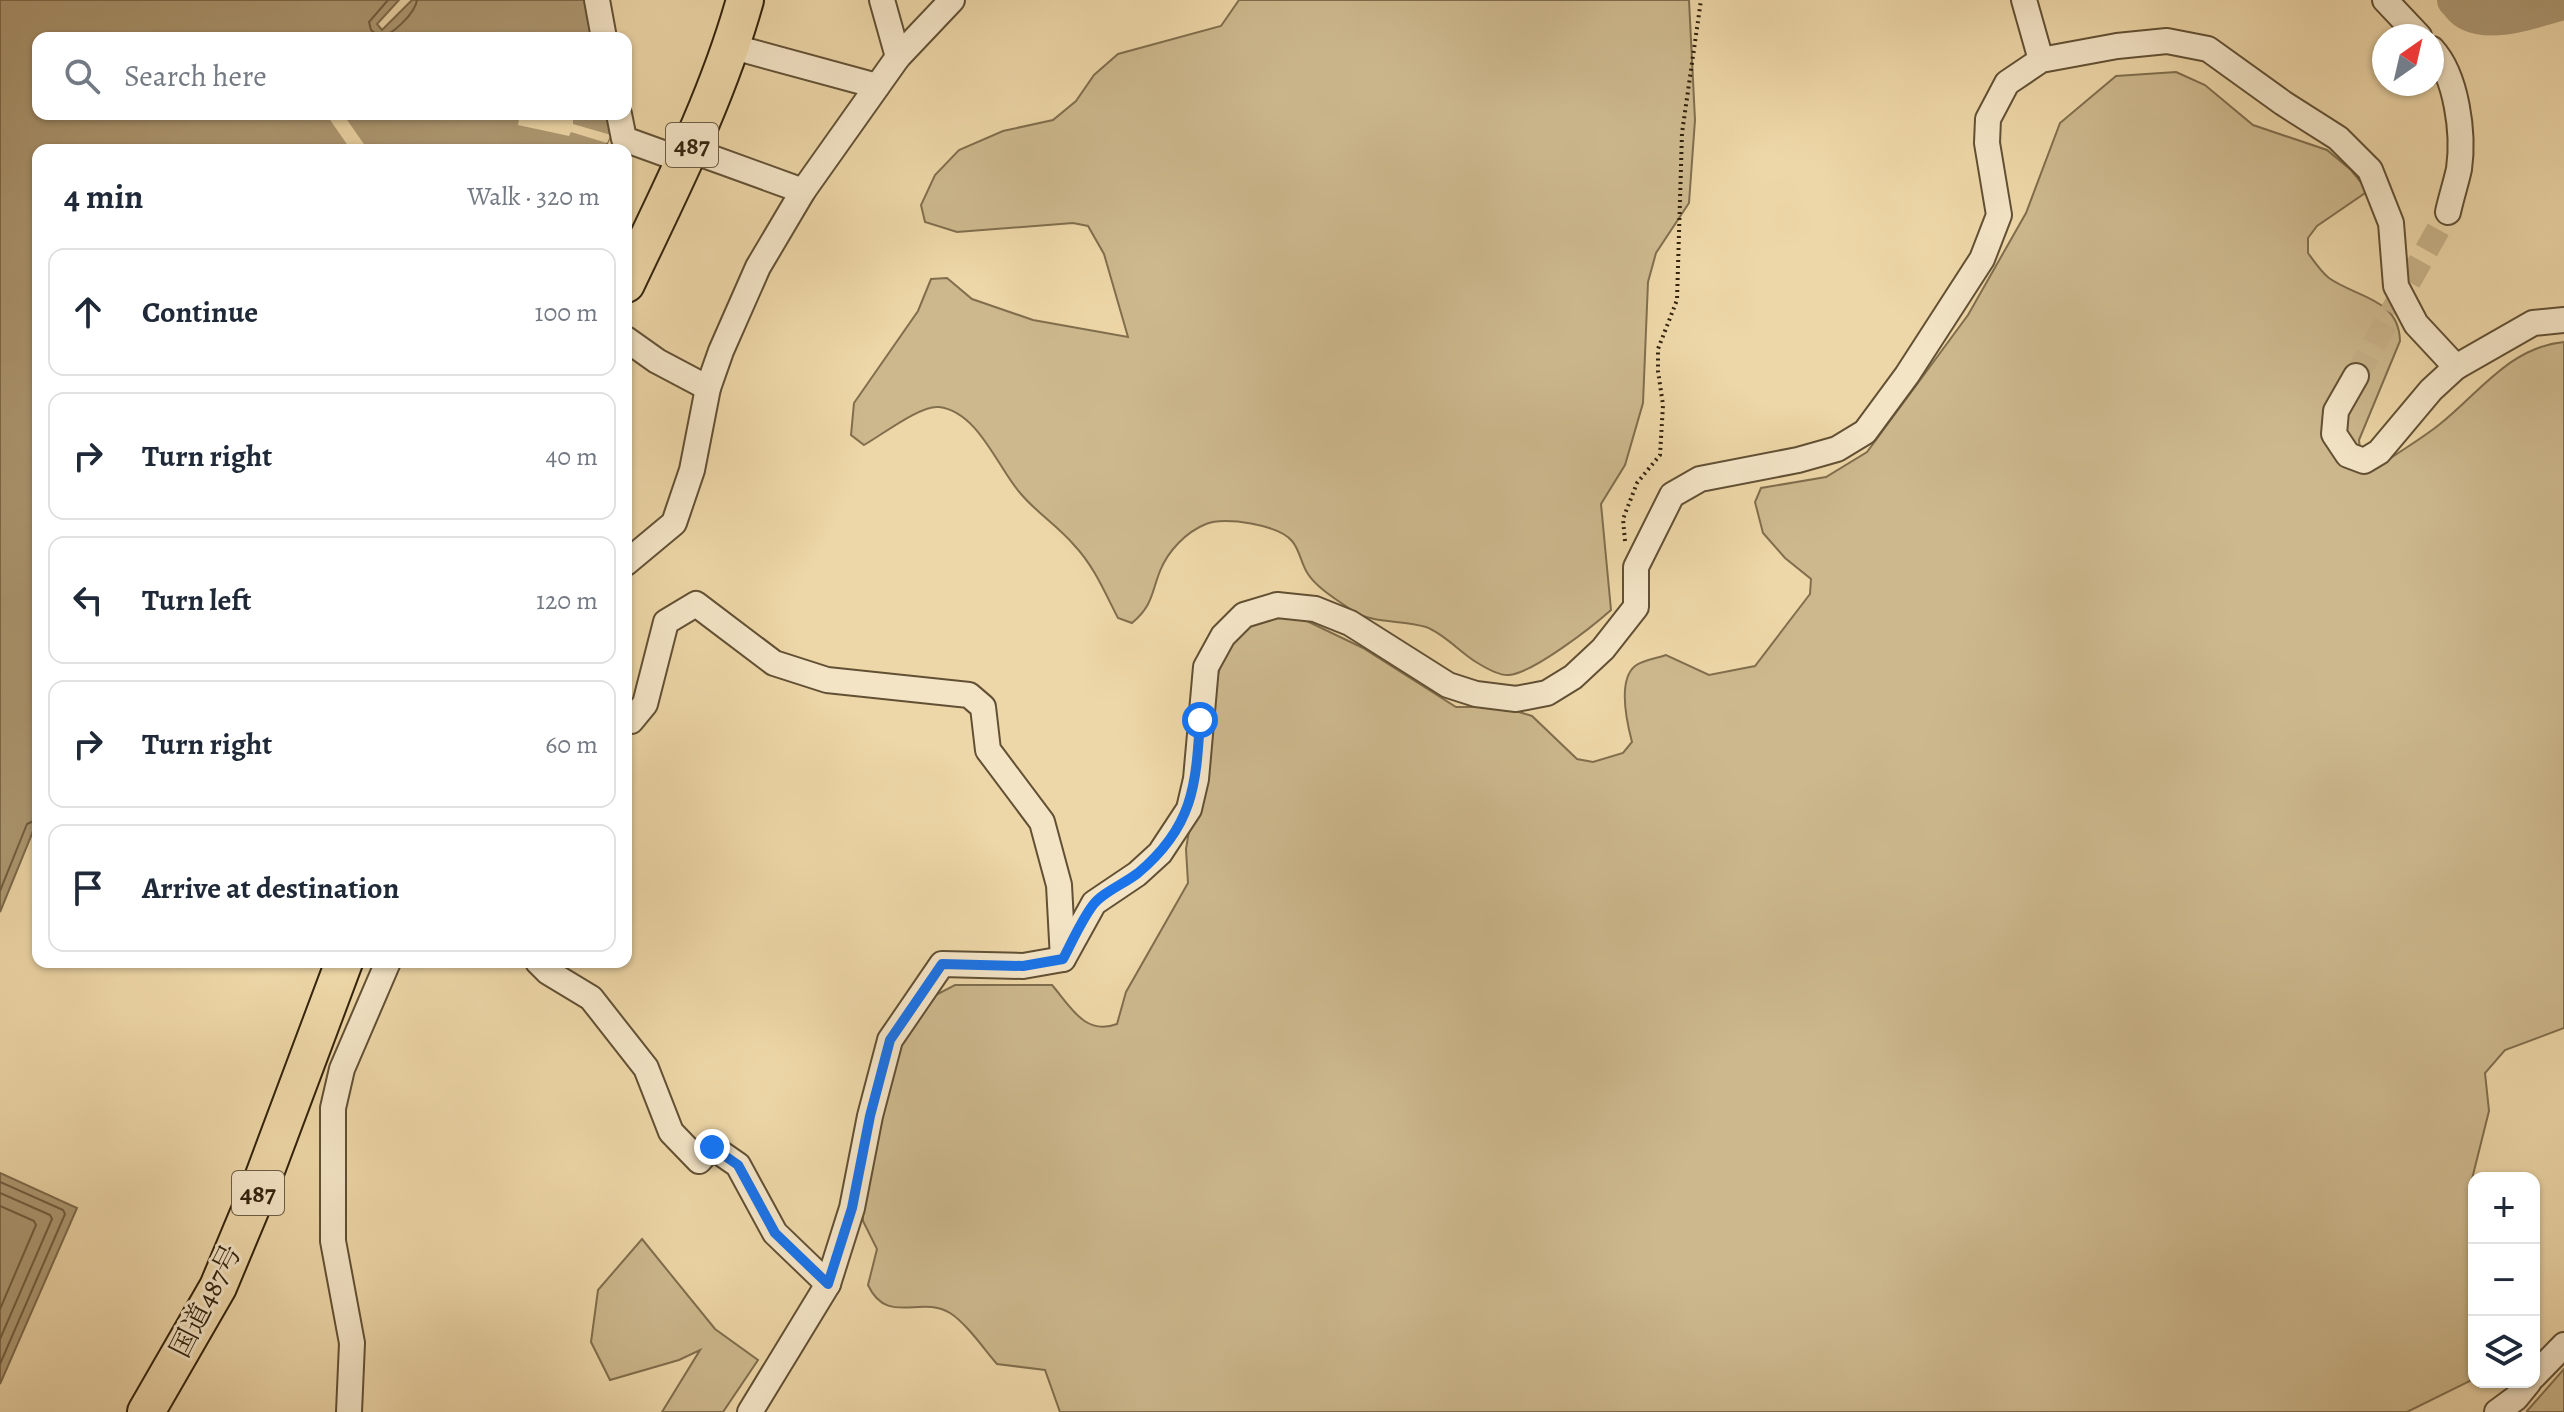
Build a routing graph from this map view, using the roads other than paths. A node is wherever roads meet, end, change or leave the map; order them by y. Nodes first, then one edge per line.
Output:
1 (597, 0) edge
2 (745, 0) edge
3 (882, 0) edge
4 (952, 0) edge
5 (2024, 0) edge
6 (2385, 0) edge
7 (2408, 24) edge
8 (603, 32) edge
9 (730, 46) junction
10 (898, 57) junction
11 (2041, 60) junction
12 (2444, 67) edge
13 (877, 86) junction
14 (620, 120) edge
15 (688, 155) junction
16 (803, 191) junction
17 (2448, 212) tunnel mouth
18 (632, 272) edge
19 (2564, 320) edge
20 (632, 343) edge
21 (2456, 367) junction
22 (2356, 376) tunnel mouth
23 (708, 388) junction
24 (632, 558) edge
25 (632, 720) edge
26 (1063, 959) junction
27 (342, 968) edge
28 (385, 968) edge
29 (544, 968) edge
30 (828, 1284) junction
31 (2564, 1345) edge
32 (2540, 1370) edge
33 (2524, 1388) edge
34 (146, 1412) edge
35 (349, 1412) edge
36 (750, 1412) edge
37 (2497, 1412) edge

1 - 8 street
2 - 9 highway, 487
3 - 10 street
4 - 10 street
5 - 11 street
6 - 7 street
9 - 13 street
9 - 15 highway, 487
10 - 13 street
11 - 21 street
11 - 26 street
12 - 17 street
13 - 16 street
14 - 15 street
15 - 16 street
15 - 18 highway, 487
16 - 23 street
19 - 21 street
20 - 23 street
21 - 22 street
23 - 24 street
25 - 26 street
26 - 30 street
27 - 34 highway, 国道487号 / 487
28 - 35 street
29 - 30 street
30 - 36 street
31 - 32 street
33 - 37 street

